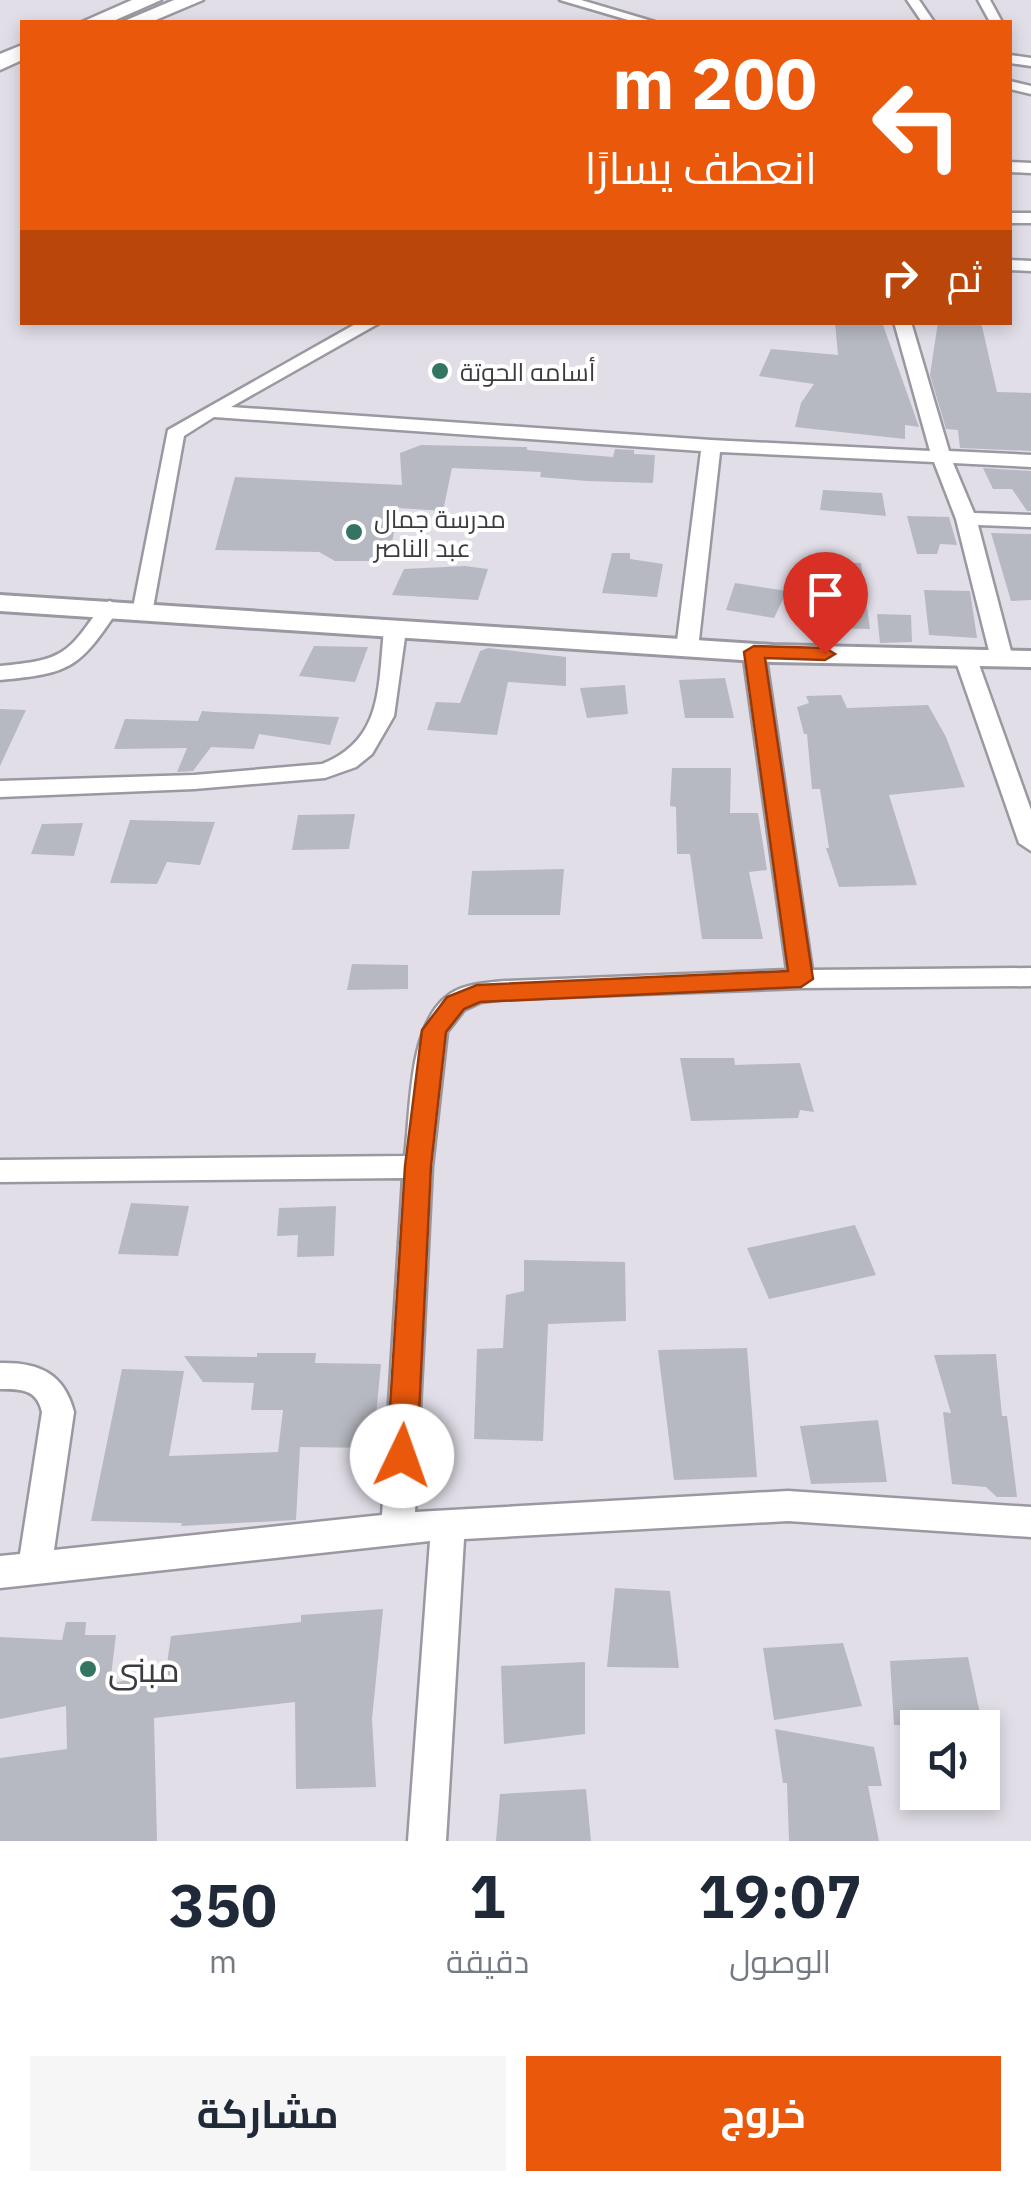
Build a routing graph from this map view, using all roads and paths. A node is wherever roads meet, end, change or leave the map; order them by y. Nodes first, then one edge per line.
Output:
1 (151, 0) edge
2 (193, 0) edge
3 (566, 0) edge
4 (98, 20) edge
5 (138, 20) edge
6 (641, 20) edge
7 (1012, 56) edge
8 (1031, 62) edge
9 (367, 325) edge
10 (903, 325) edge
11 (211, 410) junction
12 (710, 446) junction
13 (942, 460) junction
14 (1031, 461) edge
15 (966, 519) junction
16 (1031, 521) edge
17 (0, 603) edge
18 (110, 607) junction
19 (143, 608) junction
20 (395, 630) junction
21 (686, 649) junction
22 (754, 652) junction
23 (966, 659) junction
24 (1017, 659) edge
25 (0, 673) edge
26 (0, 789) edge
27 (1031, 843) edge
28 (1031, 977) edge
29 (801, 979) junction
30 (418, 1166) junction
31 (0, 1171) edge
32 (0, 1376) edge
33 (1031, 1522) edge
34 (448, 1526) junction
35 (398, 1528) junction
36 (36, 1566) junction
37 (0, 1572) edge
38 (427, 1841) edge

1 - 4 main road
2 - 5 main road
3 - 6 street
7 - 8 street
9 - 11 street
10 - 13 street
11 - 12 street
11 - 19 street
12 - 13 street
12 - 21 street
13 - 14 street
13 - 15 street
15 - 16 street
15 - 24 street
17 - 18 street
18 - 19 street
18 - 25 street
19 - 20 street
20 - 21 street
20 - 26 street
21 - 22 street
22 - 23 street
22 - 29 street
23 - 24 street
23 - 27 street
28 - 29 street
29 - 30 street
30 - 31 street
30 - 35 street
32 - 36 street
33 - 34 street
34 - 35 street
34 - 38 street
35 - 36 street
36 - 37 street

